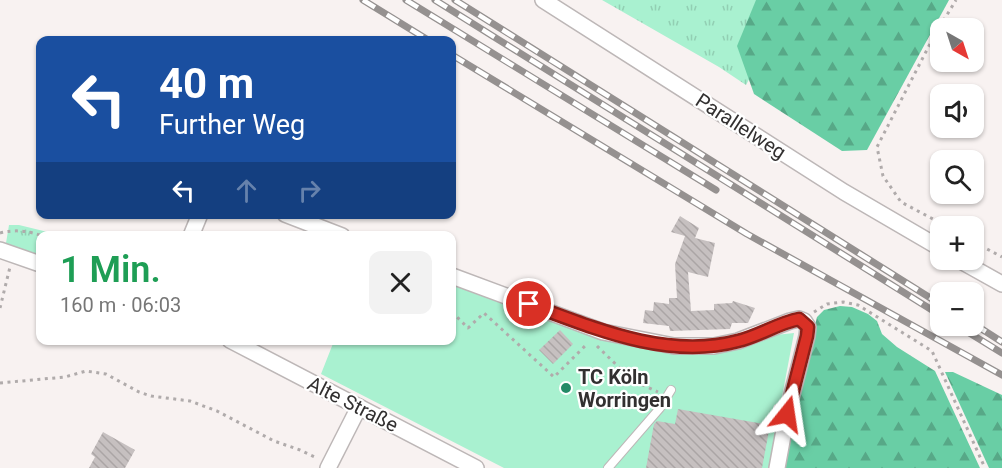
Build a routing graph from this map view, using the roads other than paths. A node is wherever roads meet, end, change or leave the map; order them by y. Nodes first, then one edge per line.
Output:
1 (543, 0) edge
2 (298, 219) edge
3 (329, 231) edge
4 (930, 243) edge
5 (6, 252) edge
6 (36, 263) edge
7 (977, 270) edge
8 (456, 277) edge
9 (1002, 284) edge
10 (240, 345) edge
11 (671, 390) road end
12 (359, 407) junction
13 (328, 466) edge
14 (476, 468) edge
15 (608, 468) edge
16 (777, 468) edge

1 - 4 street, Parallelweg
2 - 3 street
5 - 6 street
7 - 9 street
8 - 16 street
10 - 12 street, Alte Straße
11 - 15 lane
12 - 13 street
12 - 14 street, Alte Straße

